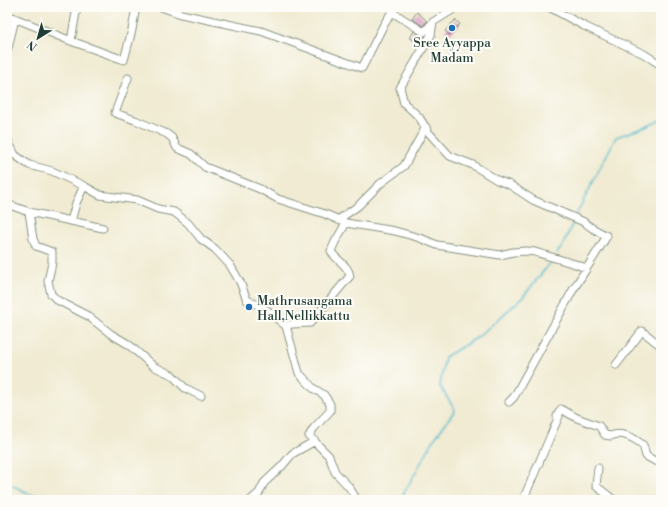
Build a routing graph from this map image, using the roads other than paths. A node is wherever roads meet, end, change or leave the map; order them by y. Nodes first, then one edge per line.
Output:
1 (78, 7) edge
2 (136, 7) edge
3 (161, 7) edge
4 (457, 7) edge
5 (549, 7) edge
6 (392, 9) edge
7 (7, 15) edge
8 (14, 19) junction
9 (433, 22) junction
10 (71, 41) junction
11 (7, 52) edge
12 (661, 65) edge
13 (128, 78) dead end
14 (426, 127) junction
15 (7, 139) edge
16 (84, 186) junction
17 (7, 204) edge
18 (29, 212) junction
19 (71, 220) junction
20 (338, 220) junction
21 (346, 223) junction
22 (103, 228) dead end
23 (586, 268) junction
24 (286, 326) junction
25 (661, 346) edge
26 (616, 365) dead end
27 (201, 396) dead end
28 (509, 402) dead end
29 (315, 441) junction
30 (661, 462) edge
31 (598, 468) dead end
32 (251, 500) edge
33 (357, 500) edge
34 (522, 500) edge
35 (614, 500) edge

1 - 10 street
2 - 10 street
3 - 6 street
4 - 9 street
5 - 12 street
6 - 9 street
7 - 8 street
8 - 10 street
8 - 11 street
9 - 14 street
13 - 20 street
14 - 20 street
14 - 23 street
15 - 16 street
16 - 19 street
16 - 24 street
17 - 18 street
18 - 19 street
18 - 27 street
19 - 22 street
20 - 21 street
21 - 23 street
21 - 24 street
23 - 28 street
24 - 29 street
25 - 26 street
29 - 32 street
29 - 33 street
30 - 34 street
31 - 35 street

